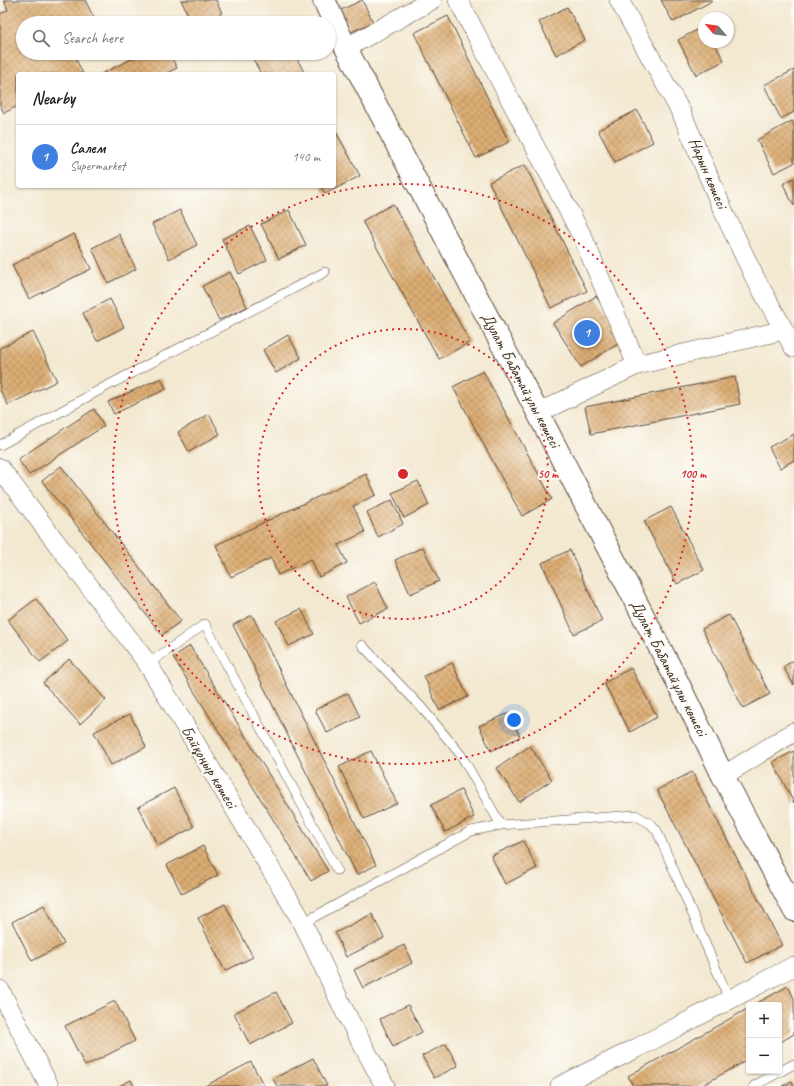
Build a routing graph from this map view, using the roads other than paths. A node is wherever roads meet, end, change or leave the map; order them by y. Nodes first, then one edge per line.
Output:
1 (324, 0) edge
2 (432, 0) edge
3 (458, 0) edge
4 (619, 0) edge
5 (331, 16) edge
6 (336, 26) edge
7 (346, 48) junction
8 (326, 272) dead end
9 (784, 330) junction
10 (794, 348) edge
11 (637, 365) junction
12 (538, 413) junction
13 (0, 445) edge
14 (0, 468) edge
15 (362, 645) dead end
16 (148, 664) junction
17 (794, 732) edge
18 (723, 776) junction
19 (501, 825) junction
20 (338, 870) dead end
21 (794, 910) edge
22 (303, 923) junction
23 (794, 966) edge
24 (0, 990) edge
25 (729, 999) junction
26 (794, 1064) edge
27 (49, 1086) edge
28 (385, 1086) edge
29 (560, 1086) edge
30 (754, 1086) edge

1 - 5 street, Дулат Бабатайұлы көшесі
2 - 7 street
3 - 11 street
4 - 9 street, Нарын көшесі
6 - 7 street, Дулат Бабатайұлы көшесі
7 - 12 street, Дулат Бабатайұлы көшесі
8 - 13 lane
9 - 10 street, Нарын көшесі
9 - 11 street
11 - 12 street
12 - 18 street, Дулат Бабатайұлы көшесі
14 - 16 street, Байқоңыр көшесі
15 - 19 lane
16 - 20 lane
16 - 22 street, Байқоңыр көшесі
17 - 18 street
18 - 21 street, Дулат Бабатайұлы көшесі
19 - 22 lane
19 - 25 lane
22 - 28 street, Байқоңыр көшесі
23 - 25 street
24 - 27 street
25 - 29 street
26 - 30 lane

